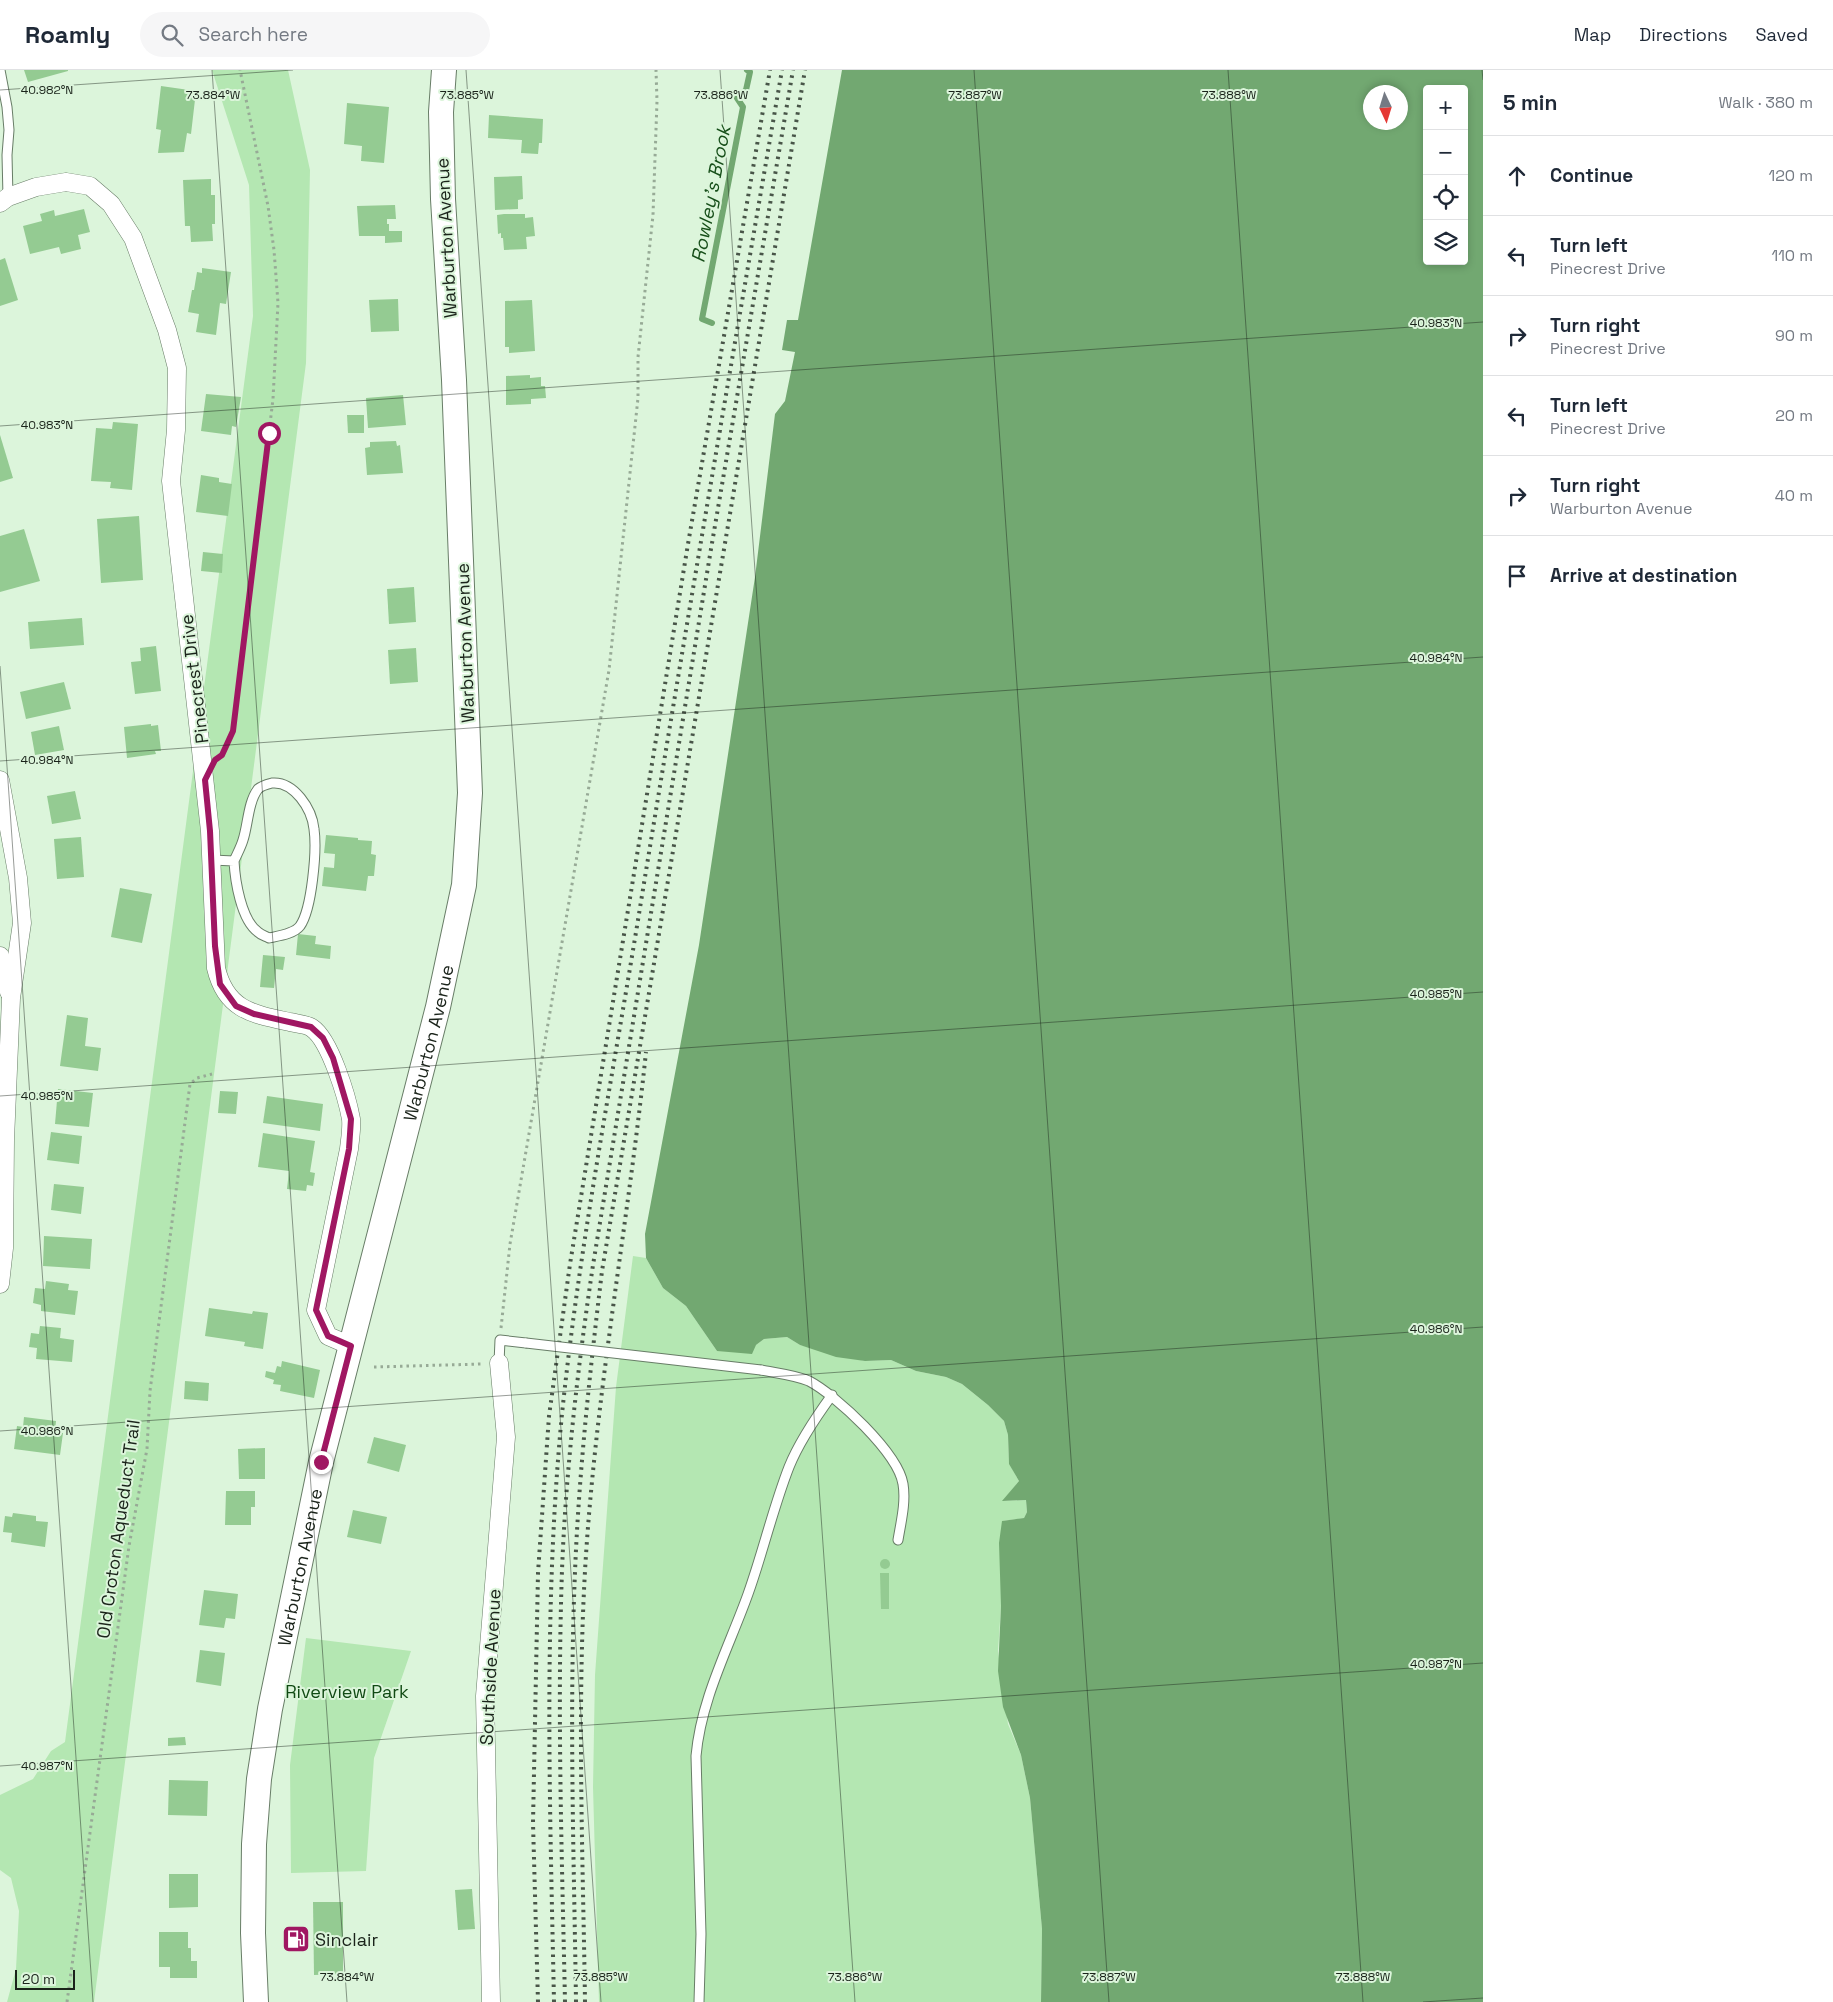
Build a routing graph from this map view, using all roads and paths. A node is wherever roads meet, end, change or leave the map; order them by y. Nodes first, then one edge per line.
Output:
1 (0, 70) edge
2 (240, 70) edge
3 (444, 70) edge
4 (656, 70) edge
5 (4, 200) edge
6 (0, 780) edge
7 (205, 780) junction
8 (212, 860) junction
9 (234, 861) junction
10 (0, 956) edge
11 (10, 998) junction
12 (212, 1074) dead end
13 (0, 1284) edge
14 (500, 1340) junction
15 (351, 1346) junction
16 (499, 1363) joint
17 (468, 1365) dead end
18 (374, 1367) dead end
19 (832, 1396) junction
20 (898, 1540) dead end
21 (67, 2002) edge
22 (256, 2002) edge
23 (491, 2002) edge
24 (699, 2002) edge

1 - 5 lane
2 - 7 path
3 - 15 street, Warburton Avenue
4 - 14 path
5 - 7 street, Pinecrest Drive
6 - 11 street
7 - 8 street, Pinecrest Drive
8 - 9 lane
8 - 15 street, Pinecrest Drive
9 - 9 lane
10 - 11 street
11 - 13 street
12 - 21 path, Old Croton Aqueduct Trail
14 - 16 lane
14 - 19 lane, bridge
15 - 22 street, Warburton Avenue
16 - 23 street, Southside Avenue
17 - 18 path
19 - 20 lane
19 - 24 lane

